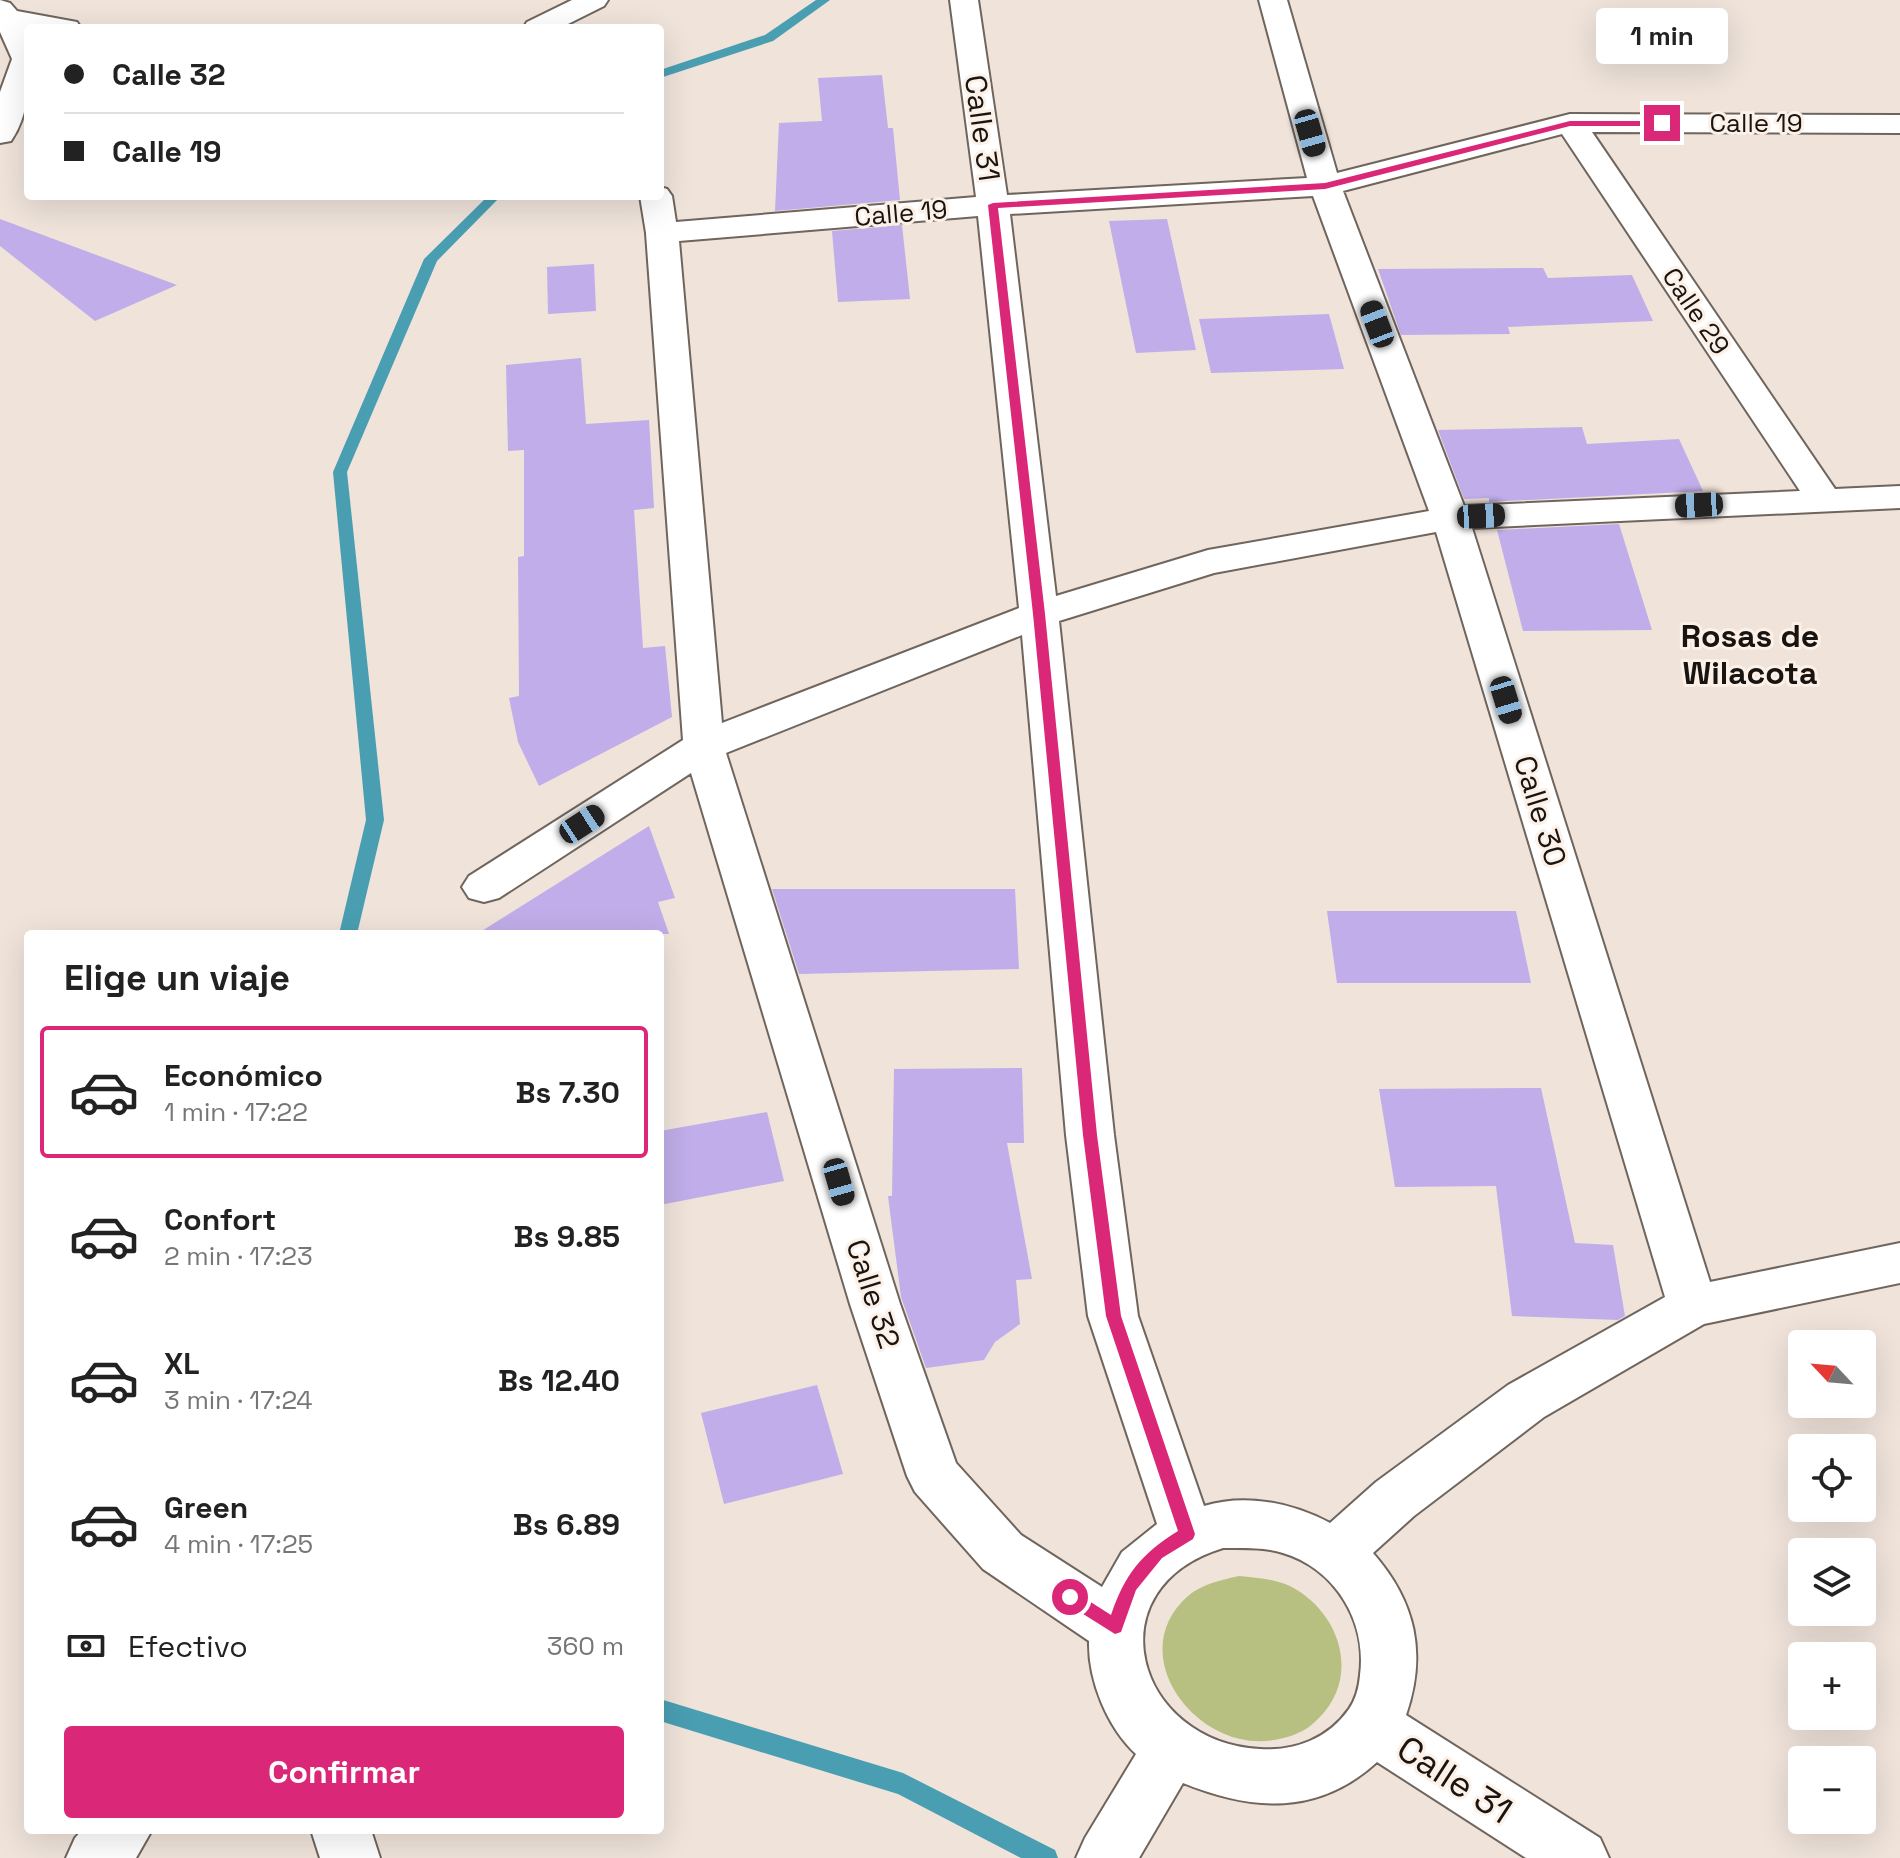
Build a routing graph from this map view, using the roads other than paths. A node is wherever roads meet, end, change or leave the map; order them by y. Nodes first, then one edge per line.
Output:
1 (594, 0) edge
2 (964, 0) edge
3 (1273, 0) edge
4 (4, 14) edge
5 (49, 24) edge
6 (545, 24) edge
7 (24, 53) edge
8 (24, 67) edge
9 (1570, 123) junction
10 (1889, 124) edge
11 (0, 134) edge
12 (1900, 149) edge
13 (1325, 186) junction
14 (657, 200) edge
15 (993, 205) junction
16 (662, 233) junction
17 (1900, 497) edge
18 (1823, 498) junction
19 (1450, 518) junction
20 (1039, 614) junction
21 (704, 746) junction
22 (484, 887) dead end
23 (1900, 1263) edge
24 (1693, 1306) junction
25 (1187, 1534) junction
26 (1334, 1553) junction
27 (1115, 1627) junction
28 (1372, 1726) junction
29 (1172, 1748) junction
30 (118, 1834) edge
31 (342, 1834) edge
32 (1120, 1834) edge
33 (96, 1858) edge
34 (350, 1858) edge
35 (1579, 1858) edge

1 - 6 street
2 - 15 street, Calle 31
3 - 13 street, Calle 30
4 - 5 street
4 - 7 street
8 - 11 street
9 - 10 street, Calle 19
9 - 13 street, Calle 19
9 - 18 street, Calle 29
10 - 12 street
13 - 15 street, Calle 19
13 - 19 street, Calle 30
14 - 16 street, Calle 32
15 - 16 street, Calle 19
15 - 20 street, Calle 31
16 - 21 street, Calle 32
17 - 18 street
18 - 19 street
19 - 20 street
19 - 24 street, Calle 30
20 - 21 street
20 - 25 street, Calle 31
21 - 22 street
21 - 27 street, Calle 32
23 - 24 street
24 - 26 street
25 - 26 street
25 - 27 street
26 - 28 street
27 - 29 street
28 - 29 street
28 - 35 street, Calle 31
29 - 32 street
30 - 33 street
31 - 34 street

